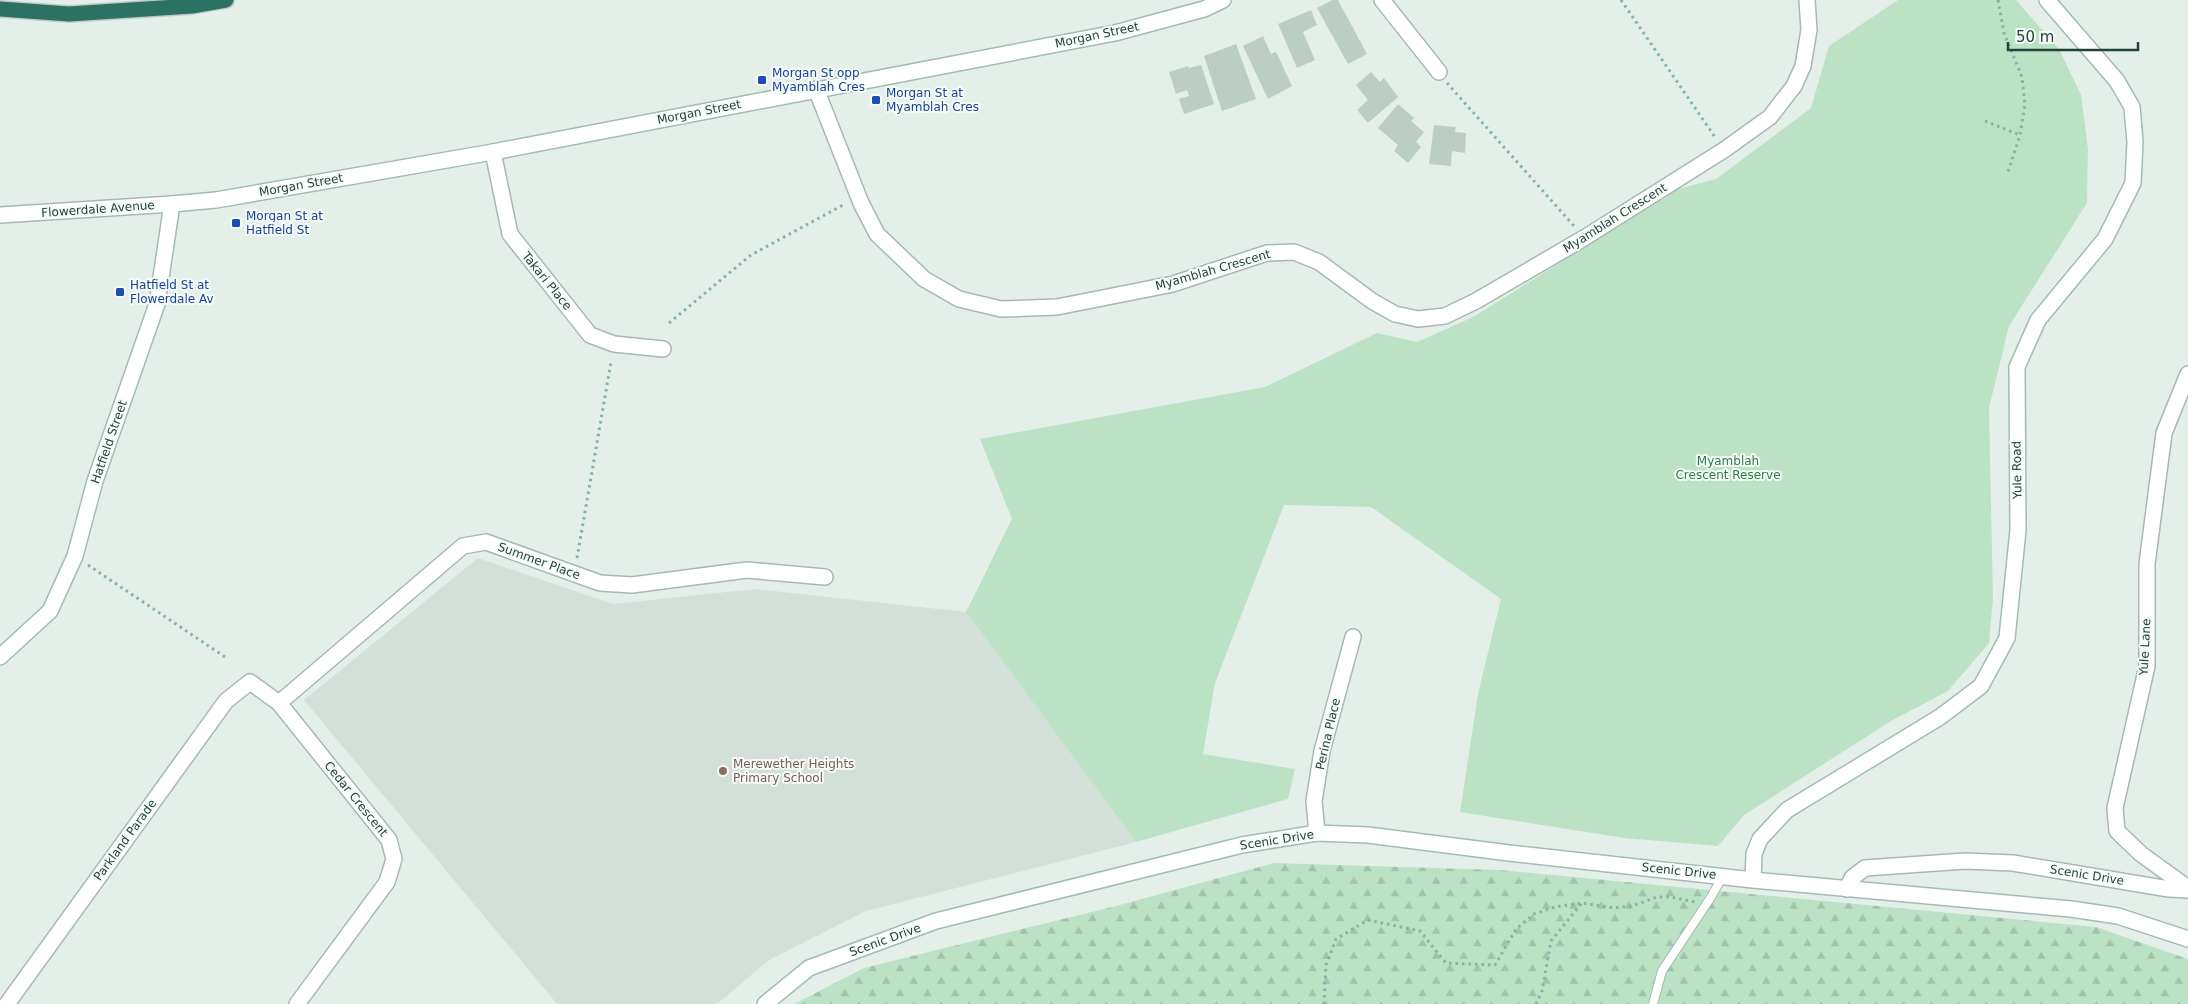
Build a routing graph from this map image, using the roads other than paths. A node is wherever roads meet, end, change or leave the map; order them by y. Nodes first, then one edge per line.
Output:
1 (226, 0) edge
2 (1223, 0) edge
3 (1382, 0) edge
4 (1806, 0) edge
5 (2047, 0) edge
6 (0, 9) edge
7 (1439, 72) road end
8 (816, 89) junction
9 (493, 152) junction
10 (172, 204) junction
11 (0, 205) edge
12 (25, 214) junction
13 (0, 215) edge
14 (663, 349) dead end
15 (2188, 374) edge
16 (825, 577) dead end
17 (1353, 637) dead end
18 (0, 657) edge
19 (250, 682) joint
20 (279, 703) junction
21 (1317, 833) junction
22 (1723, 876) junction
23 (1753, 880) junction
24 (1847, 889) junction
25 (2188, 889) edge
26 (2188, 939) edge
27 (6, 1004) edge
28 (297, 1004) edge
29 (765, 1004) edge
30 (1653, 1004) edge

1 - 6 highway
2 - 8 street, Morgan Street
3 - 7 street
4 - 8 street, Myamblah Crescent
5 - 23 street, Yule Road
8 - 9 street, Morgan Street
9 - 10 street, Morgan Street
9 - 14 street, Takari Place
10 - 12 street, Flowerdale Avenue
10 - 18 street, Hatfield Street
11 - 12 street, Flowerdale Avenue
12 - 13 street, Flowerdale Avenue
15 - 25 street, Yule Lane
16 - 20 street, Summer Place
17 - 21 street, Perina Place
19 - 20 street, Cedar Crescent
19 - 27 street, Parkland Parade
20 - 28 street, Cedar Crescent
21 - 22 street, Scenic Drive
21 - 29 street, Scenic Drive
22 - 23 street, Scenic Drive
22 - 30 lane
23 - 24 street, Scenic Drive
24 - 25 street, Scenic Drive
24 - 26 street, Scenic Drive

